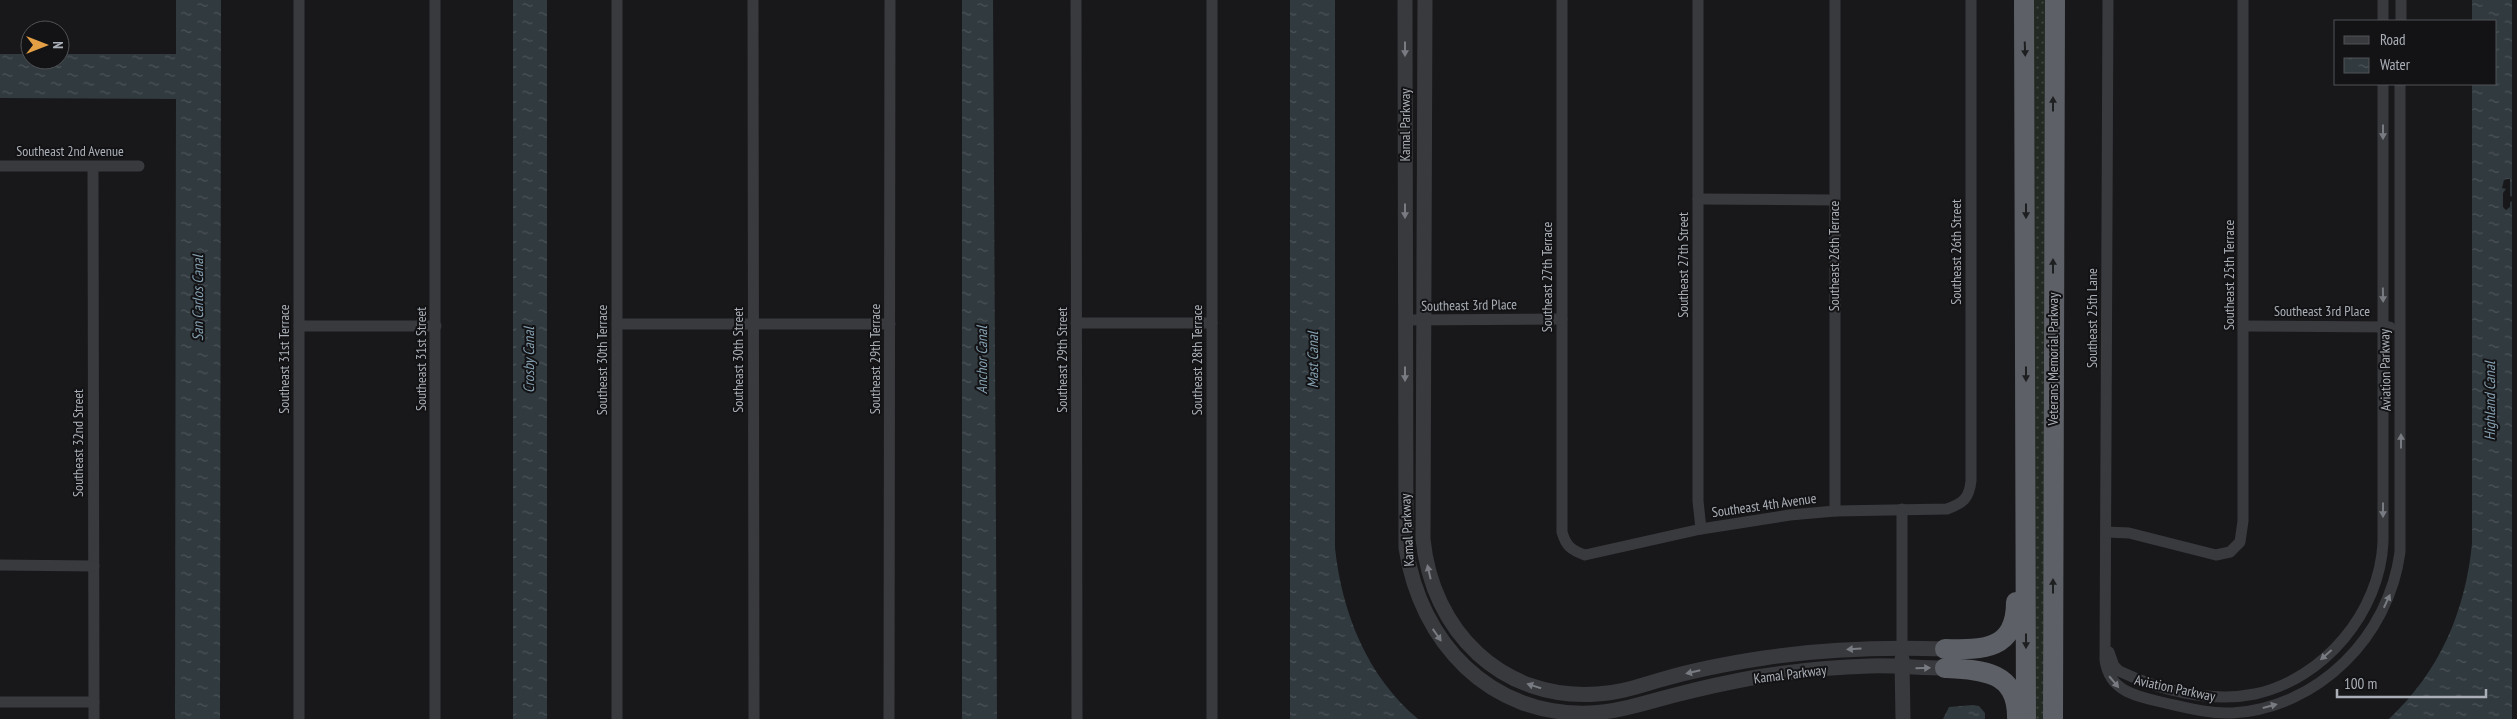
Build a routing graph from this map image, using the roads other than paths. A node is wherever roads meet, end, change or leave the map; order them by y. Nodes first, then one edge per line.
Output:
1 (299, 0) edge
2 (435, 0) edge
3 (617, 0) edge
4 (753, 0) edge
5 (890, 0) edge
6 (1076, 0) edge
7 (1212, 0) edge
8 (1405, 0) edge
9 (1425, 0) edge
10 (1562, 0) edge
11 (1698, 0) edge
12 (1835, 0) edge
13 (1971, 0) edge
14 (2024, 0) edge
15 (2055, 0) edge
16 (2108, 0) edge
17 (2243, 0) edge
18 (2383, 0) edge
19 (2401, 0) edge
20 (2383, 20) edge
21 (2400, 20) edge
22 (2383, 85) edge
23 (2400, 85) edge
24 (0, 166) edge
25 (92, 166) junction
26 (139, 166) dead end
27 (1698, 199) junction
28 (1834, 200) junction
29 (1562, 319) junction
30 (1405, 320) junction
31 (1424, 320) junction
32 (1076, 323) junction
33 (1212, 323) junction
34 (617, 324) junction
35 (753, 324) junction
36 (890, 324) junction
37 (299, 326) junction
38 (436, 326) junction
39 (2244, 326) junction
40 (2383, 327) junction
41 (2400, 327) junction
42 (2026, 409) junction
43 (1964, 503) joint
44 (1902, 509) junction
45 (1835, 511) junction
46 (1700, 530) junction
47 (2106, 532) junction
48 (1572, 550) joint
49 (0, 565) edge
50 (94, 566) junction
51 (2106, 636) junction
52 (1902, 648) junction
53 (1945, 658) junction
54 (1902, 668) junction
55 (0, 702) edge
56 (94, 702) junction
57 (94, 719) edge
58 (299, 719) edge
59 (435, 719) edge
60 (617, 719) edge
61 (754, 719) edge
62 (889, 719) edge
63 (1076, 719) edge
64 (1212, 719) edge
65 (1903, 719) edge
66 (2016, 719) edge
67 (2026, 719) edge
68 (2053, 719) edge

1 - 37 street, Southeast 31st Terrace
2 - 38 street, Southeast 31st Street
3 - 34 street, Southeast 30th Terrace
4 - 35 street, Southeast 30th Street
5 - 36 street, Southeast 29th Terrace
6 - 32 street, Southeast 29th Street
7 - 33 street, Southeast 28th Terrace
8 -> 30 street, Kamal Parkway
9 - 31 street, Kamal Parkway
10 - 29 street, Southeast 27th Terrace
11 - 27 street, Southeast 27th Street
12 - 28 street, Southeast 26th Terrace
13 - 43 street, Southeast 26th Street
14 -> 42 highway, Veterans Memorial Parkway
68 -> 15 highway, Veterans Memorial Parkway
16 - 47 street, Southeast 25th Lane
17 - 39 street, Southeast 25th Terrace
18 - 20 street
19 - 21 street
22 -> 40 street, Aviation Parkway
23 - 41 street, Aviation Parkway
24 - 25 street, Southeast 2nd Avenue
25 - 26 street, Southeast 2nd Avenue
25 - 50 street, Southeast 32nd Street
27 - 28 street
27 - 46 street, Southeast 27th Street
28 - 45 street, Southeast 26th Terrace
29 - 31 street, Southeast 3rd Place
29 - 48 street, Southeast 27th Terrace
30 - 31 street, Southeast 3rd Place
30 -> 54 street, Kamal Parkway
52 -> 31 street, Kamal Parkway
32 - 33 street
32 - 63 street, Southeast 29th Street
33 - 64 street, Southeast 28th Terrace
34 - 35 street
34 - 60 street, Southeast 30th Terrace
35 - 36 street
35 - 61 street, Southeast 30th Street
36 - 62 street, Southeast 29th Terrace
37 - 38 street
37 - 58 street, Southeast 31st Terrace
38 - 59 street, Southeast 31st Street
39 - 40 street, Southeast 3rd Place
39 - 47 street, Southeast 25th Terrace
40 - 41 street, Southeast 3rd Place
40 -> 51 street, Aviation Parkway
51 -> 41 street, Aviation Parkway
42 - 53 highway
42 -> 67 highway, Veterans Memorial Parkway
43 - 44 street, Southeast 4th Avenue
44 - 45 street, Southeast 4th Avenue
44 - 52 street
45 - 46 street, Southeast 4th Avenue
46 - 48 street, Southeast 4th Avenue
47 - 51 street, Southeast 25th Lane
49 - 50 street
50 - 56 street, Southeast 32nd Street
52 - 53 street, Kamal Parkway
52 - 54 street
54 -> 53 street, Kamal Parkway
53 - 66 highway
54 - 65 street
55 - 56 street
56 - 57 street, Southeast 32nd Street

